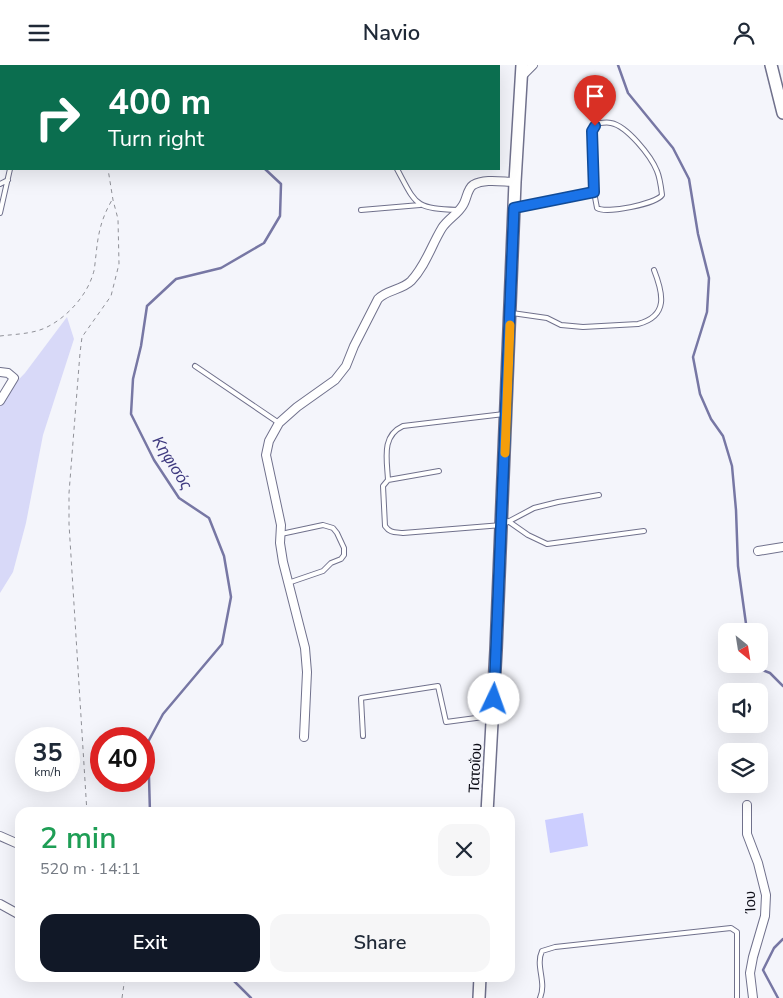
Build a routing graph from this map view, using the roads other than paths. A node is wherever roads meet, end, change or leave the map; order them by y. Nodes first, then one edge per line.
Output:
1 (533, 65) edge
2 (771, 65) edge
3 (522, 70) edge
4 (783, 113) edge
5 (10, 170) edge
6 (398, 170) edge
7 (8, 180) junction
8 (516, 182) junction
9 (0, 184) edge
10 (594, 192) junction
11 (422, 205) junction
12 (514, 208) junction
13 (361, 210) dead end
14 (458, 210) junction
15 (0, 213) edge
16 (654, 270) dead end
17 (510, 313) junction
18 (195, 366) dead end
19 (4, 373) edge
20 (0, 401) edge
21 (506, 413) junction
22 (279, 423) junction
23 (439, 471) dead end
24 (388, 480) junction
25 (599, 495) dead end
26 (505, 523) junction
27 (644, 531) dead end
28 (282, 534) junction
29 (783, 547) edge
30 (758, 551) dead end
31 (288, 583) junction
32 (493, 716) junction
33 (363, 736) dead end
34 (304, 737) dead end
35 (746, 805) dead end
36 (487, 807) edge
37 (0, 836) edge
38 (15, 843) edge
39 (0, 905) edge
40 (15, 912) edge
41 (480, 982) edge
42 (479, 998) edge
43 (540, 998) edge
44 (737, 998) edge
45 (753, 998) edge

1 - 3 street
2 - 4 street
3 - 8 street, Τατοΐου
5 - 7 lane
6 - 11 lane
7 - 9 lane
7 - 15 lane
8 - 12 street, Τατοΐου
8 - 14 street
10 - 10 lane
10 - 12 lane
11 - 13 lane
11 - 14 lane
12 - 17 street, Τατοΐου
14 - 22 street
16 - 17 lane
17 - 21 street, Τατοΐου
18 - 22 lane
19 - 20 street
21 - 24 lane
21 - 26 street, Τατοΐου
22 - 28 street
23 - 24 lane
24 - 26 lane
25 - 26 lane
26 - 27 lane
26 - 32 street, Τατοΐου
28 - 31 street
28 - 31 lane
29 - 30 street
31 - 34 street
32 - 33 lane
32 - 36 street, Τατοΐου
35 - 45 street, Ίου
37 - 38 street
39 - 40 street
41 - 42 street
43 - 44 lane

